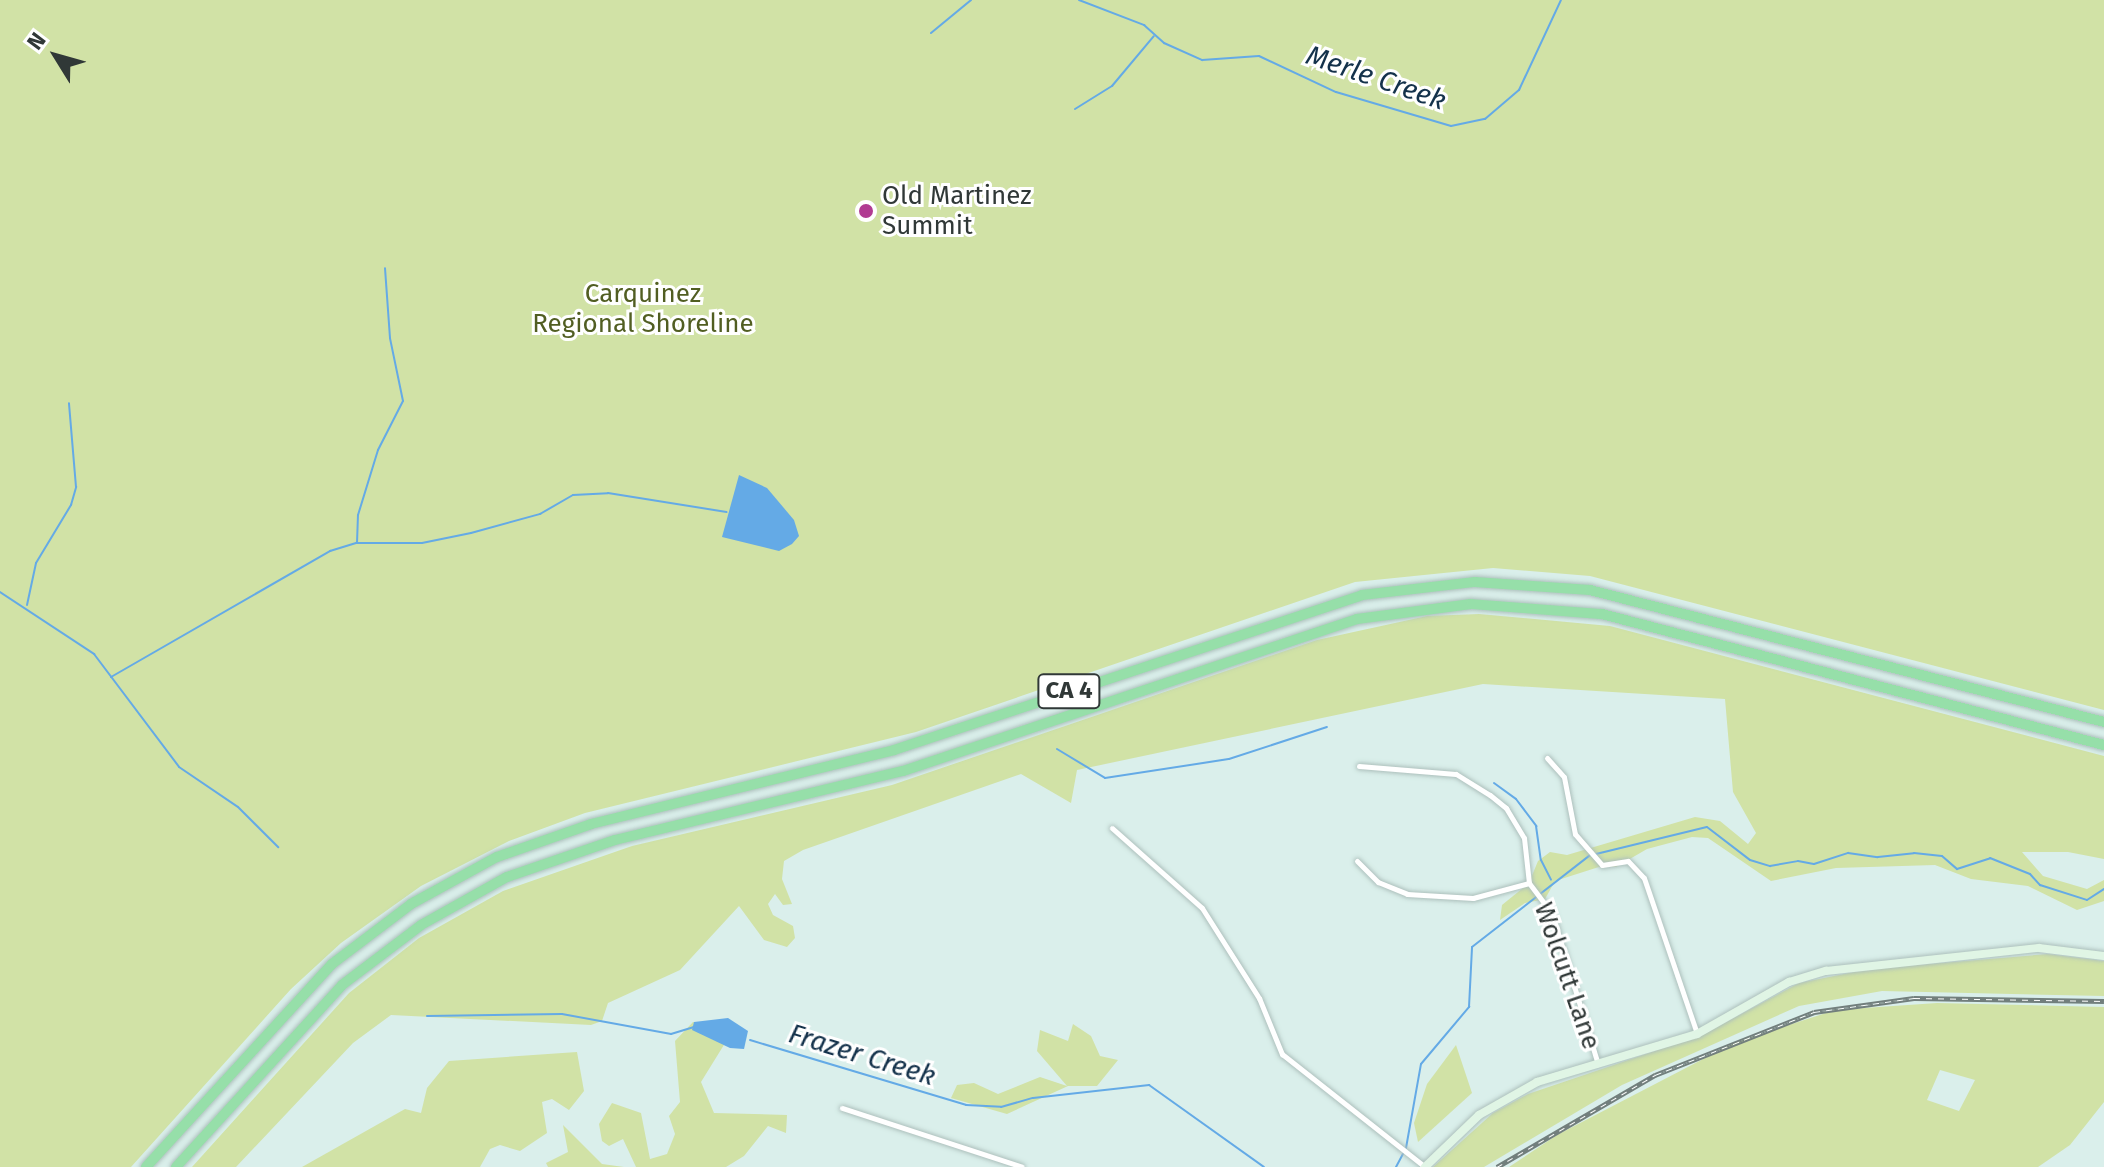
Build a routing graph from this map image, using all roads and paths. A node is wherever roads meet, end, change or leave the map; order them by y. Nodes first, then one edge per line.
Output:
1 (2104, 722) edge
2 (2104, 745) edge
3 (1547, 758) dead end
4 (1359, 766) dead end
5 (1112, 828) dead end
6 (1357, 861) dead end
7 (1529, 883) junction
8 (2104, 956) edge
9 (1697, 1034) junction
10 (1598, 1065) junction
11 (842, 1108) dead end
12 (146, 1167) edge
13 (176, 1167) edge
14 (1022, 1167) edge
15 (1425, 1167) edge

1 - 12 highway, CA 4
2 - 13 highway, CA 4
3 - 9 street
4 - 7 street
5 - 15 street
6 - 7 street, Wolcutt Lane
7 - 10 street, Wolcutt Lane
8 - 9 street
9 - 10 street
10 - 15 street
11 - 14 street

